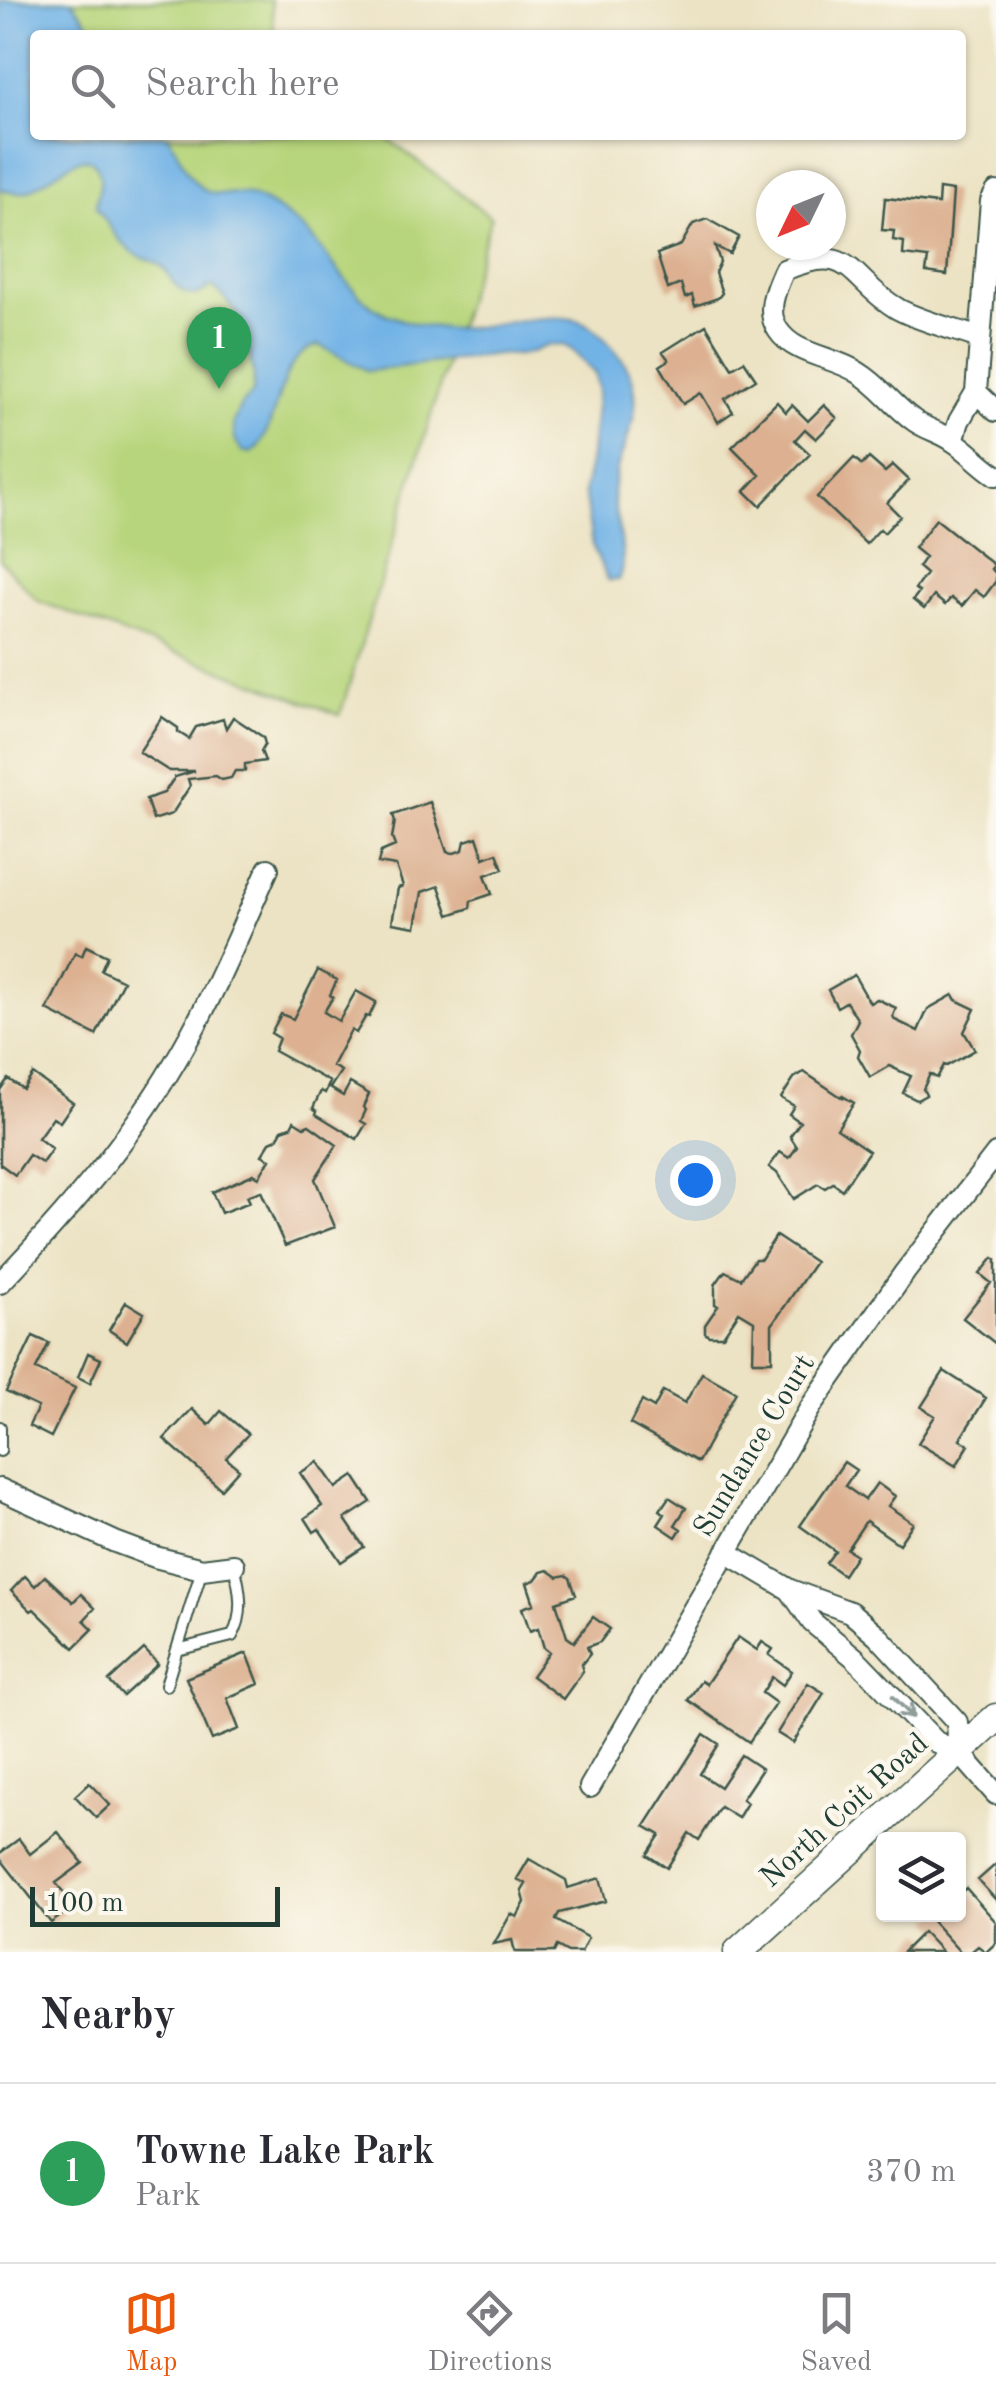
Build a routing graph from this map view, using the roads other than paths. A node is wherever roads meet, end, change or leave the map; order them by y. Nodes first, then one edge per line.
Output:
1 (996, 192) edge
2 (980, 338) junction
3 (976, 392) junction
4 (996, 411) edge
5 (953, 440) junction
6 (996, 475) edge
7 (268, 869) dead end
8 (996, 1154) edge
9 (0, 1283) edge
10 (0, 1427) edge
11 (0, 1452) edge
12 (0, 1490) edge
13 (726, 1552) junction
14 (234, 1565) joint
15 (202, 1570) junction
16 (790, 1590) junction
17 (878, 1634) junction
18 (177, 1650) junction
19 (855, 1658) junction
20 (166, 1685) dead end
21 (996, 1718) edge
22 (959, 1752) junction
23 (590, 1786) dead end
24 (996, 1794) edge
25 (738, 1952) edge

1 - 2 street
2 - 3 street
2 - 5 street
3 - 4 street
3 - 5 street
5 - 6 street
7 - 9 street
8 - 13 street, Sundance Court
10 - 11 lane
12 - 15 street
13 - 16 street
13 - 23 street, Sundance Court
14 - 15 street
14 - 18 lane
15 - 18 lane
16 - 17 street
16 - 19 street
17 - 19 street
17 - 22 street
18 - 20 lane
19 -> 22 street
21 - 22 main road, North Coit Road
22 - 24 street
22 - 25 main road, North Coit Road

